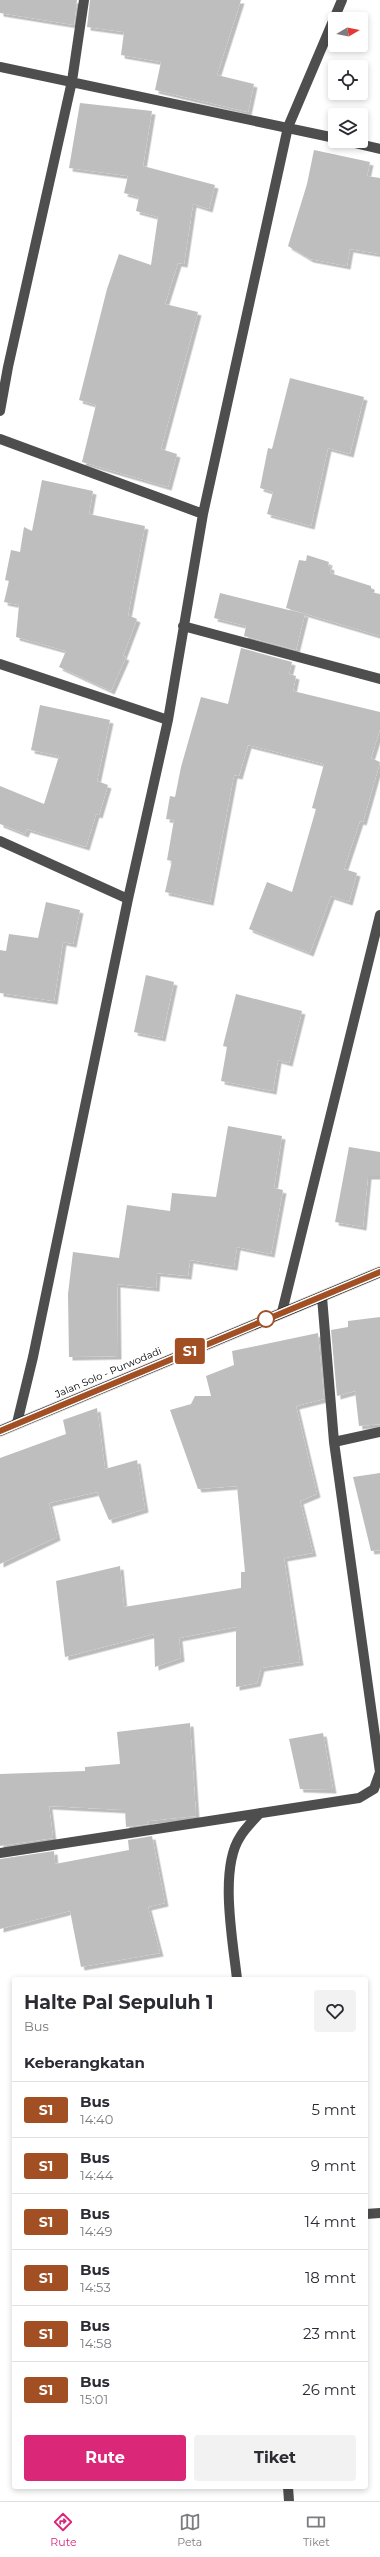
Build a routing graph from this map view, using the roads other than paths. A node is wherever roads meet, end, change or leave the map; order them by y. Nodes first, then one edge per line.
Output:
1 (84, 0) edge
2 (342, 0) edge
3 (0, 67) edge
4 (72, 80) junction
5 (288, 127) junction
6 (328, 136) edge
7 (368, 146) edge
8 (380, 149) edge
9 (4, 366) edge
10 (0, 411) edge
11 (0, 438) edge
12 (203, 514) junction
13 (183, 626) junction
14 (0, 664) edge
15 (380, 679) edge
16 (168, 720) junction
17 (0, 841) edge
18 (128, 899) junction
19 (380, 915) edge
20 (380, 1272) edge
21 (322, 1297) junction
22 (282, 1312) junction
23 (17, 1423) junction
24 (0, 1431) edge
25 (380, 1432) edge
26 (334, 1442) junction
27 (260, 1813) junction
28 (0, 1853) edge
29 (237, 1977) edge
30 (380, 2213) edge
31 (368, 2214) edge
32 (288, 2489) edge
33 (289, 2501) edge

1 - 4 street
2 - 5 street
3 - 4 street
4 - 5 street
4 - 9 street
5 - 6 street
5 - 12 street
7 - 8 street
9 - 10 street
11 - 12 street
12 - 13 street
13 - 15 street
13 - 16 street
14 - 16 street
16 - 18 street
17 - 18 street
18 - 23 street
19 - 22 street
20 - 21 main road, Jalan Solo - Purwodadi
21 - 22 main road, Jalan Solo - Purwodadi
21 - 26 street
22 - 23 main road, Jalan Solo - Purwodadi
23 - 24 main road, Jalan Solo - Purwodadi
25 - 26 street
26 - 27 street
27 - 28 street
27 - 29 street
30 - 31 street
32 - 33 street

